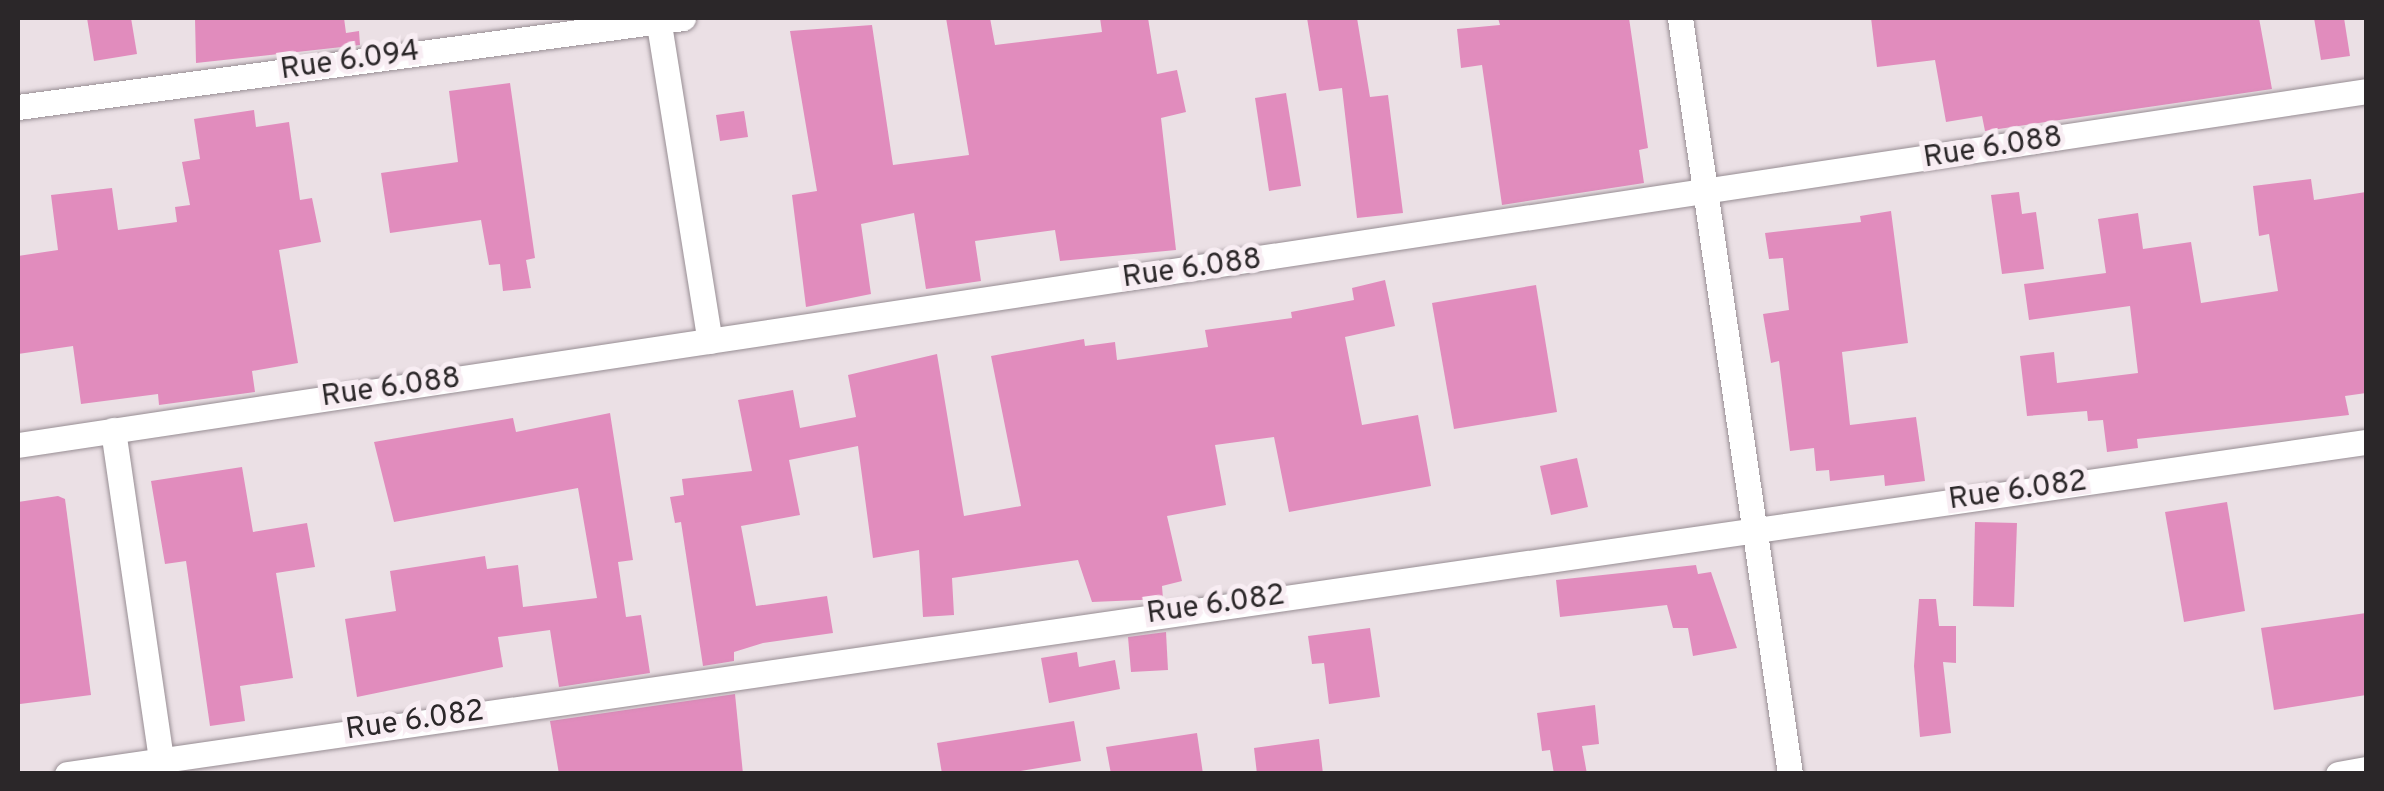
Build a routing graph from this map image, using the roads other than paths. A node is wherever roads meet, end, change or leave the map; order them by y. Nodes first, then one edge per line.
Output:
1 (1680, 18) edge
2 (667, 19) edge
3 (2366, 91) edge
4 (18, 107) edge
5 (1705, 194) junction
6 (710, 342) junction
7 (113, 430) junction
8 (2366, 442) edge
9 (18, 445) edge
10 (1754, 529) junction
11 (162, 766) edge
12 (2366, 769) edge
13 (67, 774) edge
14 (1790, 774) edge
15 (2338, 774) edge

1 - 5 street
2 - 4 street, Rue 6.094
2 - 6 street
3 - 5 street, Rue 6.088
5 - 6 street, Rue 6.088
5 - 10 street
6 - 7 street, Rue 6.088
7 - 9 street, Rue 6.088
7 - 11 street
8 - 10 street, Rue 6.082
10 - 11 street, Rue 6.082
10 - 14 street
11 - 13 street, Rue 6.082
12 - 15 street

